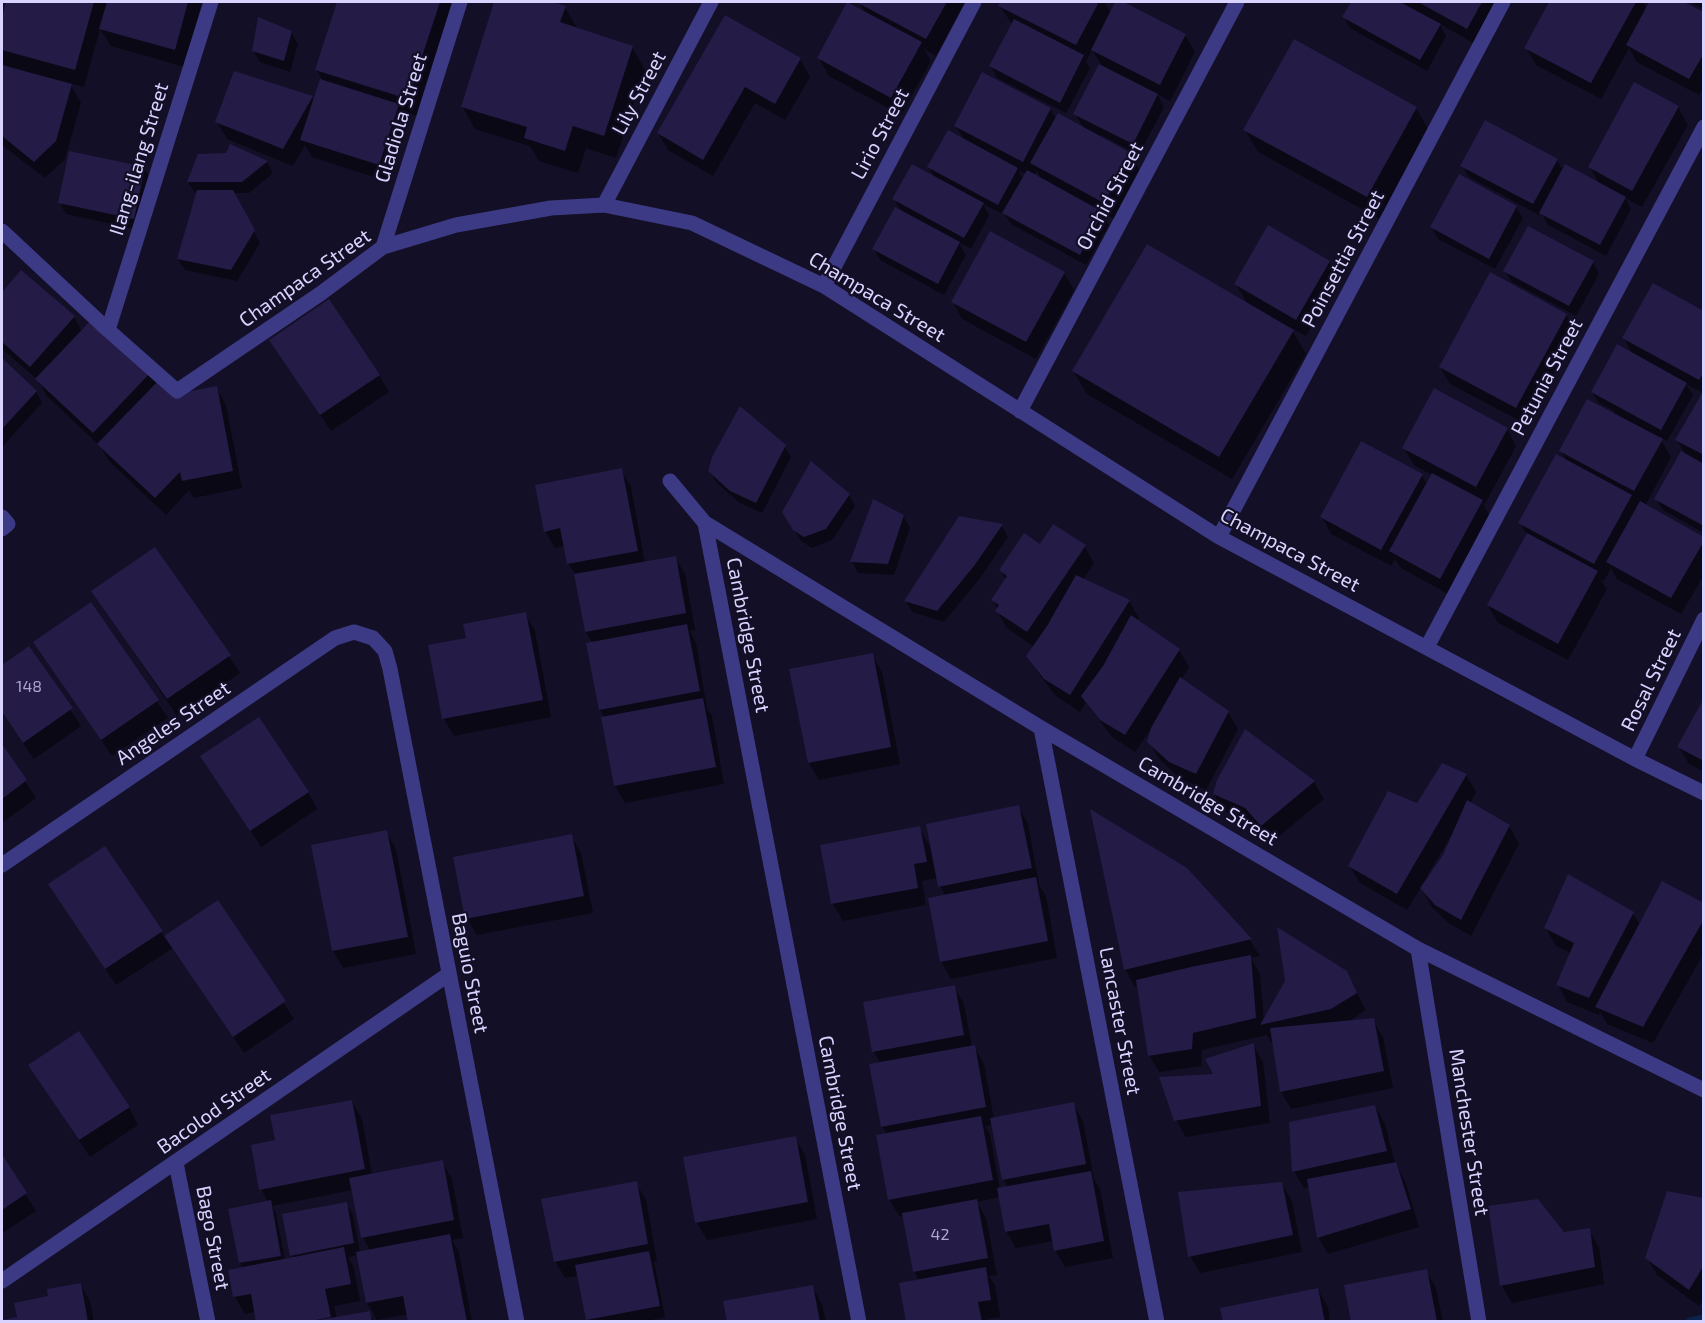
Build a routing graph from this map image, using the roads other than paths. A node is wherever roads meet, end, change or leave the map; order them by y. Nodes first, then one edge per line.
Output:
1 (211, 2) edge
2 (460, 2) edge
3 (711, 2) edge
4 (974, 2) edge
5 (1237, 2) edge
6 (1503, 2) edge
7 (1704, 127) edge
8 (604, 205) junction
9 (2, 231) edge
10 (383, 247) junction
11 (824, 286) junction
12 (108, 330) junction
13 (1020, 411) junction
14 (670, 481) dead end
15 (705, 523) junction
16 (1219, 537) junction
17 (1704, 619) edge
18 (373, 638) joint
19 (1427, 646) junction
20 (1041, 728) junction
21 (1635, 759) junction
22 (1704, 793) edge
23 (2, 865) edge
24 (1418, 949) junction
25 (449, 974) junction
26 (1704, 1090) edge
27 (176, 1163) junction
28 (2, 1281) edge
29 (208, 1322) edge
30 (517, 1322) edge
31 (859, 1322) edge
32 (1157, 1322) edge
33 (1479, 1322) edge

1 - 12 street, Ilang-ilang Street
2 - 10 street, Gladiola Street
3 - 8 street, Lily Street
4 - 11 street, Lirio Street
5 - 13 street, Orchid Street
6 - 16 street, Poinsettia Street
7 - 19 street, Petunia Street
8 - 10 street, Champaca Street
8 - 11 street, Champaca Street
9 - 12 street, Champaca Street
10 - 12 street, Champaca Street
11 - 13 street, Champaca Street
13 - 16 street, Champaca Street
14 - 15 street, Cambridge Street
15 - 20 street, Cambridge Street
15 - 31 street, Cambridge Street
16 - 19 street, Champaca Street
17 - 21 street, Rosal Street
18 - 23 street, Angeles Street
18 - 25 street, Baguio Street
19 - 21 street, Champaca Street
20 - 24 street, Cambridge Street
20 - 32 street, Lancaster Street
21 - 22 street, Champaca Street
24 - 26 street, Cambridge Street
24 - 33 street, Manchester Street
25 - 27 street, Bacolod Street
25 - 30 street, Baguio Street
27 - 28 street, Bacolod Street
27 - 29 street, Bago Street

